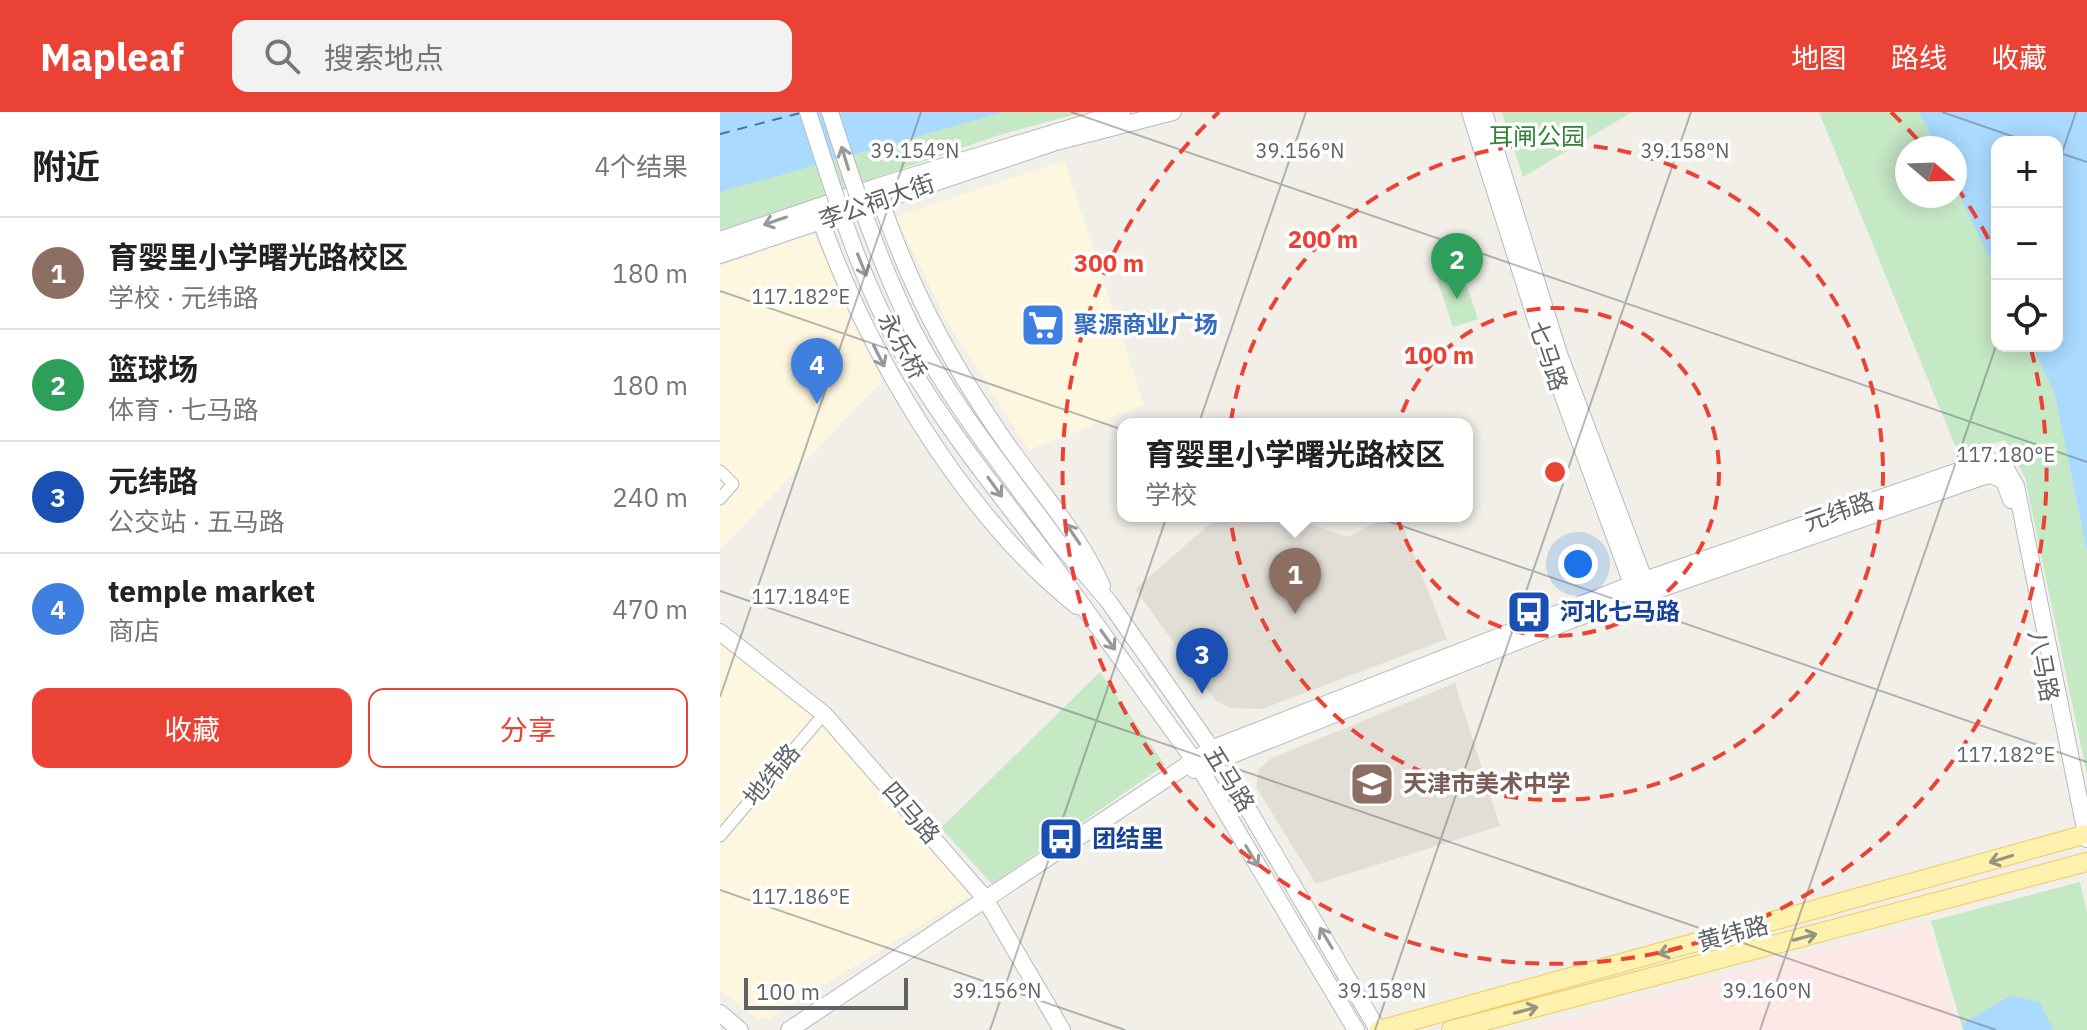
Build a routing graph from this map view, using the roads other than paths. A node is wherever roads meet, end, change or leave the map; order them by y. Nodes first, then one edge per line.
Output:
1 (808, 112) edge
2 (830, 112) edge
3 (1122, 112) edge
4 (1173, 112) edge
5 (1470, 112) edge
6 (1484, 112) edge
7 (878, 194) junction
8 (819, 214) junction
9 (720, 240) edge
10 (720, 255) edge
11 (2000, 470) joint
12 (720, 471) edge
13 (720, 499) edge
14 (1058, 542) joint
15 (1046, 555) joint
16 (1640, 588) junction
17 (1109, 602) junction
18 (1091, 617) junction
19 (720, 632) edge
20 (824, 714) junction
21 (1214, 754) junction
22 (1196, 763) junction
23 (720, 836) edge
24 (2084, 836) edge
25 (2087, 855) edge
26 (2087, 862) edge
27 (986, 899) junction
28 (720, 1013) edge
29 (720, 1020) edge
30 (732, 1030) edge
31 (740, 1030) edge
32 (789, 1030) edge
33 (798, 1030) edge
34 (1062, 1030) edge
35 (1356, 1030) edge
36 (1379, 1030) edge
37 (1451, 1030) edge

1 -> 15 street, 永乐桥, bridge
14 -> 2 street, 永乐桥, bridge
3 - 7 street, 李公祠大街
4 - 7 street, 李公祠大街
5 - 16 street, 七马路
6 - 16 street, 七马路
7 - 8 street, 李公祠大街
17 -> 7 street
8 -> 9 street, 李公祠大街
8 - 10 street, 李公祠大街
8 -> 18 street
11 - 16 street, 元纬路
11 - 24 street, 八马路
12 - 13 street
14 - 17 street, 五马路
15 - 18 street, 五马路
16 - 21 street, 元纬路
17 - 21 street, 五马路
18 -> 22 street, 五马路
19 - 20 street, 四马路
20 - 23 street, 地纬路
20 - 27 street, 四马路
21 - 22 street, 元纬路
36 -> 21 street, 五马路
22 - 27 street, 元纬路
22 -> 35 street, 五马路
24 - 25 street, 八马路
24 -> 36 main road, 黄纬路
37 -> 26 main road, 黄纬路
27 - 32 street, 元纬路
27 - 33 street, 元纬路
27 - 34 street, 四马路
28 - 31 street
29 - 30 street

